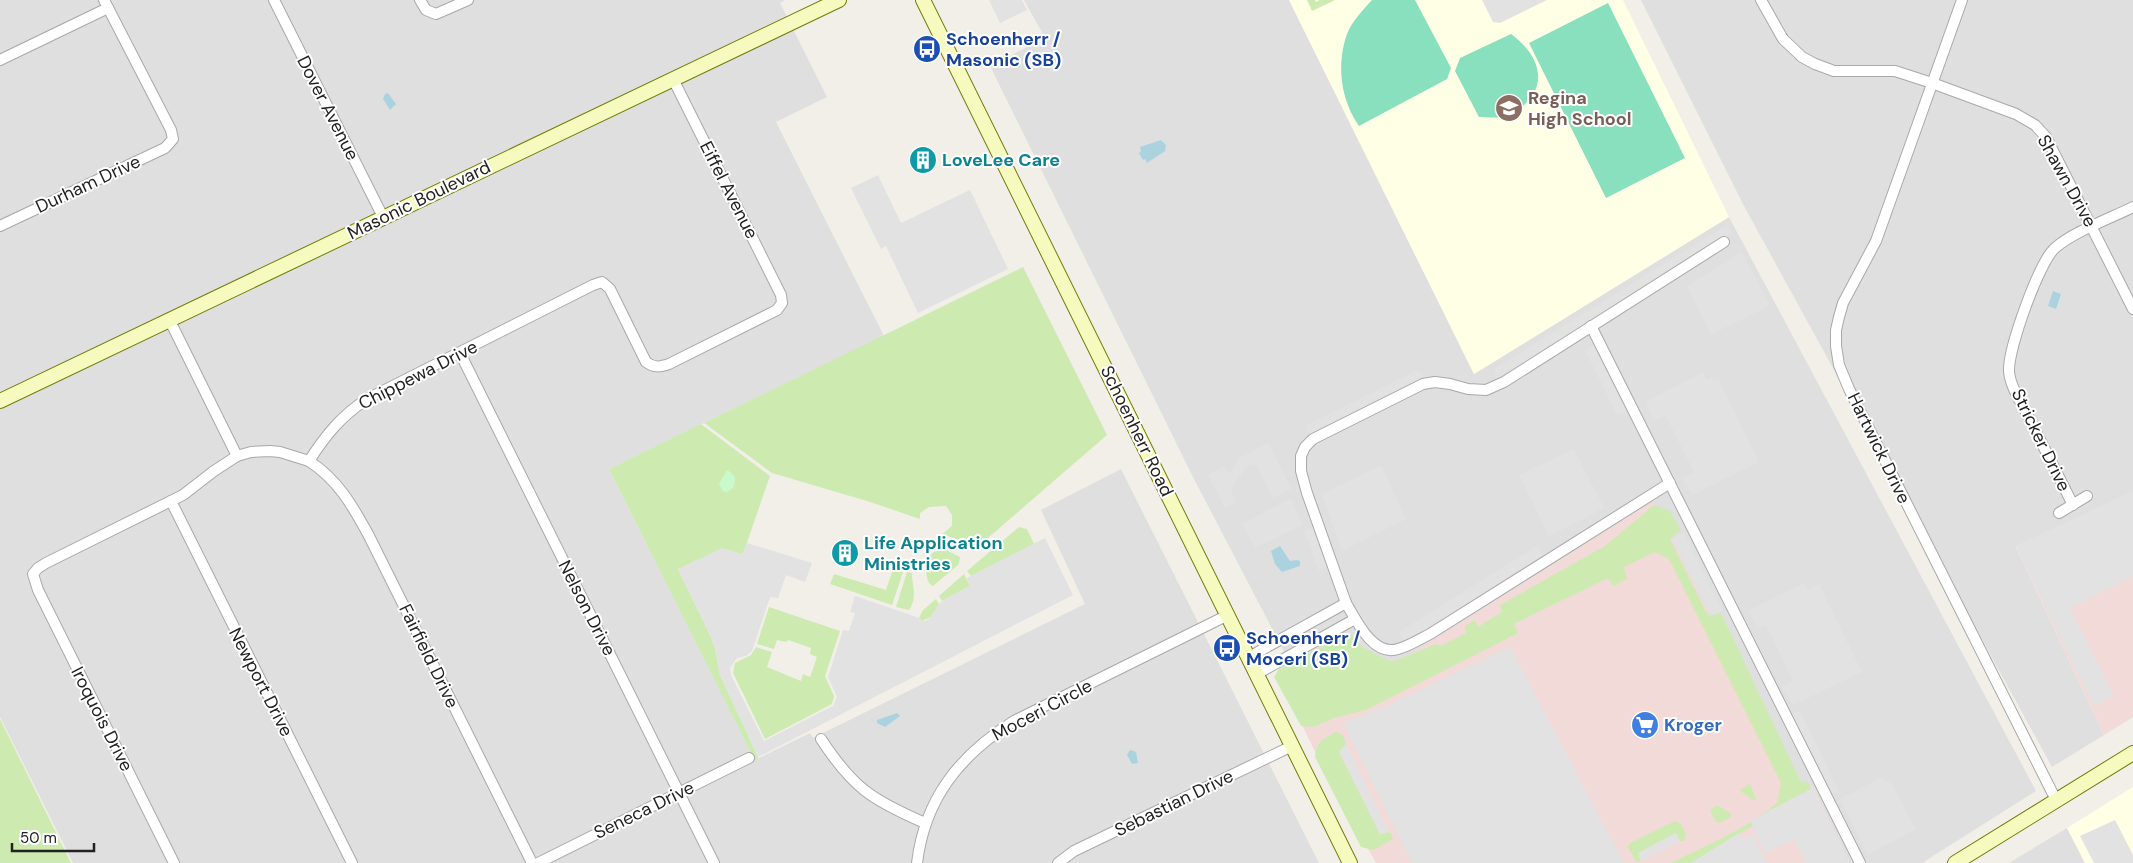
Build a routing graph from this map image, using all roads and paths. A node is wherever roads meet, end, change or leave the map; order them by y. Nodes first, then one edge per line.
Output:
1 (274, 0) edge
2 (420, 0) edge
3 (468, 0) edge
4 (839, 0) edge
5 (922, 0) edge
6 (1761, 0) edge
7 (1962, 0) edge
8 (106, 4) edge
9 (0, 60) edge
10 (673, 79) junction
11 (1932, 83) junction
12 (2133, 207) edge
13 (383, 217) junction
14 (0, 226) edge
15 (2092, 227) junction
16 (1724, 242) dead end
17 (782, 303) joint
18 (2133, 309) edge
19 (169, 319) junction
20 (1591, 326) junction
21 (460, 353) junction
22 (0, 401) edge
23 (237, 456) junction
24 (309, 461) junction
25 (1670, 483) junction
26 (2088, 496) dead end
27 (171, 501) junction
28 (2073, 505) junction
29 (2059, 513) dead end
30 (1346, 602) junction
31 (1228, 615) junction
32 (1355, 619) junction
33 (1249, 657) junction
34 (1257, 674) junction
35 (821, 739) dead end
36 (1292, 746) junction
37 (2133, 753) edge
38 (750, 758) dead end
39 (679, 793) junction
40 (2056, 800) junction
41 (925, 822) junction
42 (174, 863) edge
43 (352, 863) edge
44 (532, 863) edge
45 (538, 863) edge
46 (714, 863) edge
47 (917, 863) edge
48 (1058, 863) edge
49 (1350, 863) edge
50 (1860, 863) edge
51 (1956, 863) edge

1 - 13 street, Dover Avenue
2 - 3 street
4 - 10 main road, Masonic Boulevard
5 - 31 main road, Schoenherr Road
6 - 11 street
7 - 11 street
8 - 9 street
8 - 14 street, Durham Drive
10 - 13 main road, Masonic Boulevard
10 - 17 street, Eiffel Avenue
11 - 15 street, Shawn Drive
11 - 40 street, Hartwick Drive
12 - 15 street, Stricker Drive
13 - 19 main road, Masonic Boulevard
15 - 18 street, Shawn Drive
15 - 28 street, Stricker Drive
16 - 20 street
17 - 21 street, Chippewa Drive
19 - 22 main road, Masonic Boulevard
19 - 23 street
20 - 25 street
20 - 30 street
21 - 24 street, Chippewa Drive
21 - 39 street, Nelson Drive
23 - 24 street
23 - 27 street
24 - 44 street, Fairfield Drive
25 - 32 street
25 - 50 street
26 - 28 street
27 - 42 street, Iroquois Drive
27 - 43 street, Newport Drive
28 - 29 street
30 - 32 street
30 - 33 street
31 - 33 main road, Schoenherr Road
31 - 41 street, Moceri Circle
32 - 34 street
33 - 34 main road, Schoenherr Road
34 - 36 main road, Schoenherr Road
35 - 41 street
36 - 48 street, Sebastian Drive
36 - 49 main road, Schoenherr Road
37 - 40 main road
38 - 39 street, Seneca Drive
39 - 45 street, Seneca Drive
39 - 46 street, Nelson Drive
40 - 51 main road
41 - 47 street, Moceri Circle

